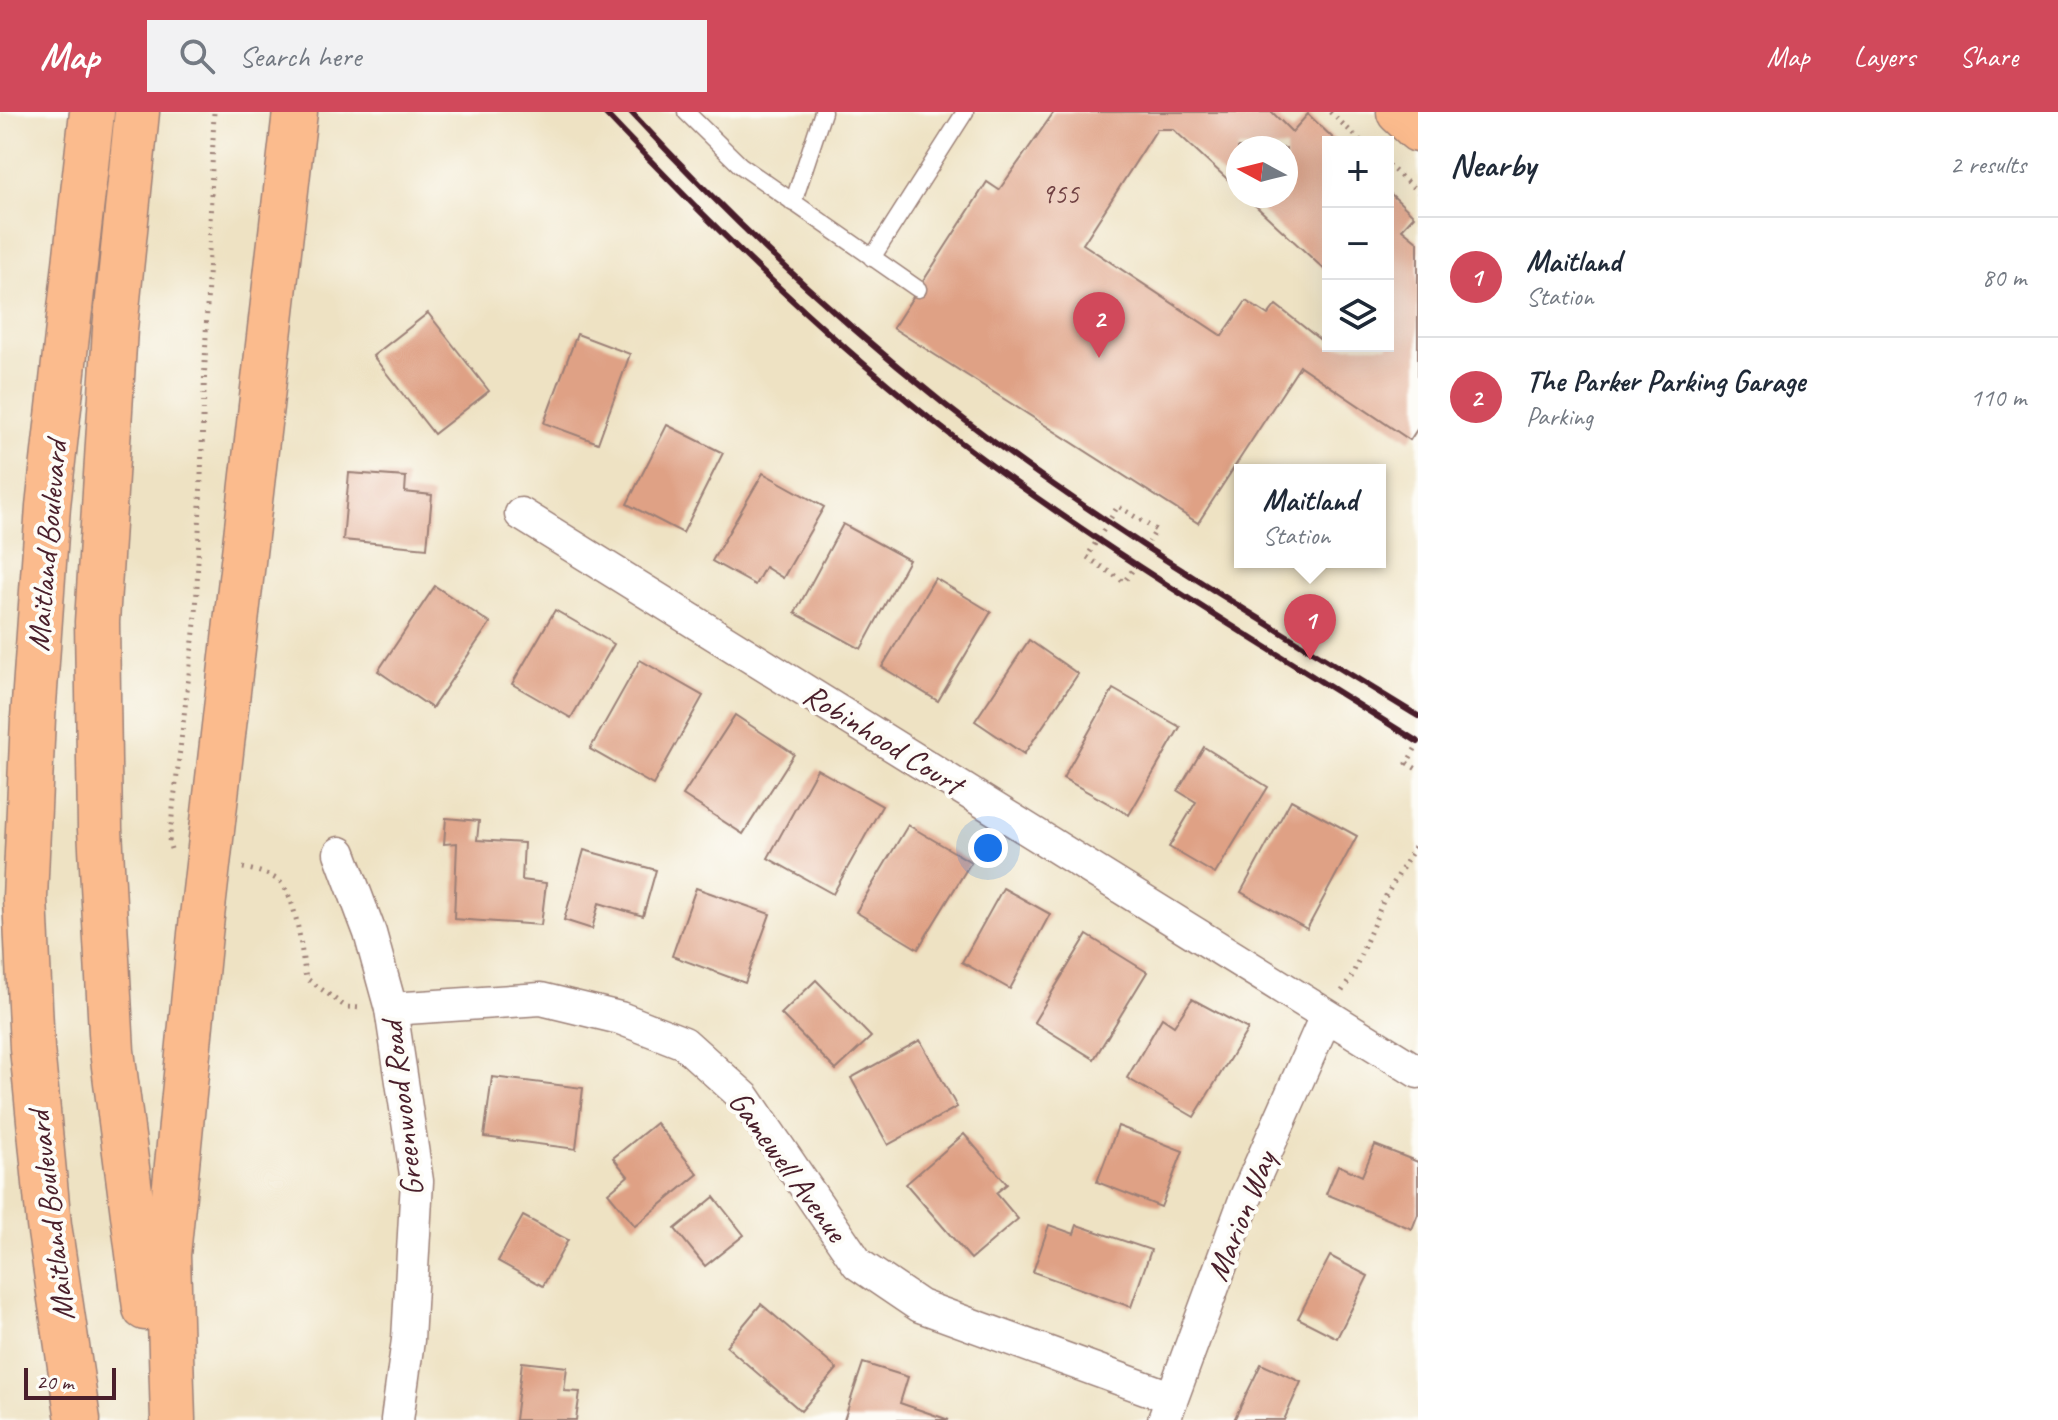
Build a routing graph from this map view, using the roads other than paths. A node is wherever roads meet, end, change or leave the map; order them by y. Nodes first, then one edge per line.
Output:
1 (81, 112) edge
2 (92, 112) edge
3 (137, 112) edge
4 (295, 112) edge
5 (686, 112) edge
6 (823, 112) edge
7 (965, 112) edge
8 (1399, 112) edge
9 (1418, 130) edge
10 (82, 198) junction
11 (793, 203) junction
12 (872, 258) junction
13 (918, 289) dead end
14 (521, 514) dead end
15 (340, 853) dead end
16 (391, 1009) junction
17 (1326, 1016) junction
18 (1418, 1072) edge
19 (1167, 1409) edge
20 (78, 1420) edge
21 (171, 1420) edge
22 (397, 1420) edge

1 - 10 main road
2 - 10 main road
3 - 21 main road
4 - 21 main road
5 - 11 lane
6 - 11 lane
7 - 12 lane
8 - 9 main road
10 - 20 main road, Maitland Boulevard
11 - 12 lane
12 - 13 lane
14 - 17 street, Robinhood Court
15 - 16 street, Greenwood Road
16 - 19 street, Gamewell Avenue
16 - 22 street, Greenwood Road
17 - 18 street, Robinhood Court
17 - 19 street, Marion Way

